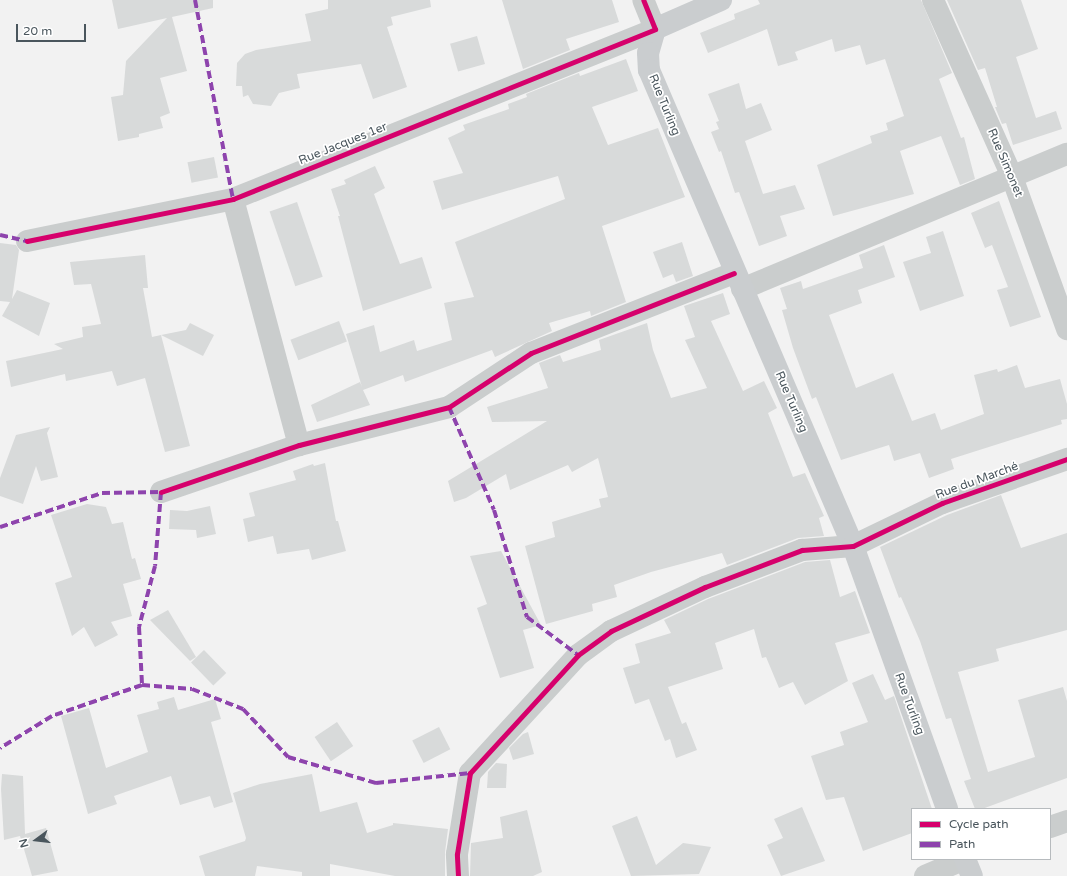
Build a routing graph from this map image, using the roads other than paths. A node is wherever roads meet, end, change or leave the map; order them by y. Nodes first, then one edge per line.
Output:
1 (643, 0) edge
2 (721, 0) edge
3 (933, 0) edge
4 (655, 29) junction
5 (1067, 154) edge
6 (1012, 177) junction
7 (233, 199) junction
8 (27, 241) dead end
9 (738, 281) junction
10 (1067, 329) edge
11 (299, 445) junction
12 (1067, 459) edge
13 (161, 492) dead end
14 (853, 546) junction
15 (947, 808) edge
16 (1067, 821) edge
17 (1051, 827) edge
18 (963, 860) edge
19 (965, 860) edge
20 (458, 876) edge
21 (925, 876) edge
22 (972, 876) edge

1 - 4 street
2 - 4 main road, Rue Jacques 1er
3 - 6 street, Rue Simonet
4 - 7 street, Rue Jacques 1er
4 - 9 main road, Rue Turling
5 - 6 street
6 - 9 street
6 - 10 street, Rue Simonet
7 - 8 street, Rue Jacques 1er
7 - 11 street
9 - 11 street
9 - 14 main road, Rue Turling
11 - 13 street
12 - 14 street, Rue du Marché
14 - 15 main road, Rue Turling
14 - 20 street
16 - 17 street
18 - 21 street
19 - 22 main road

